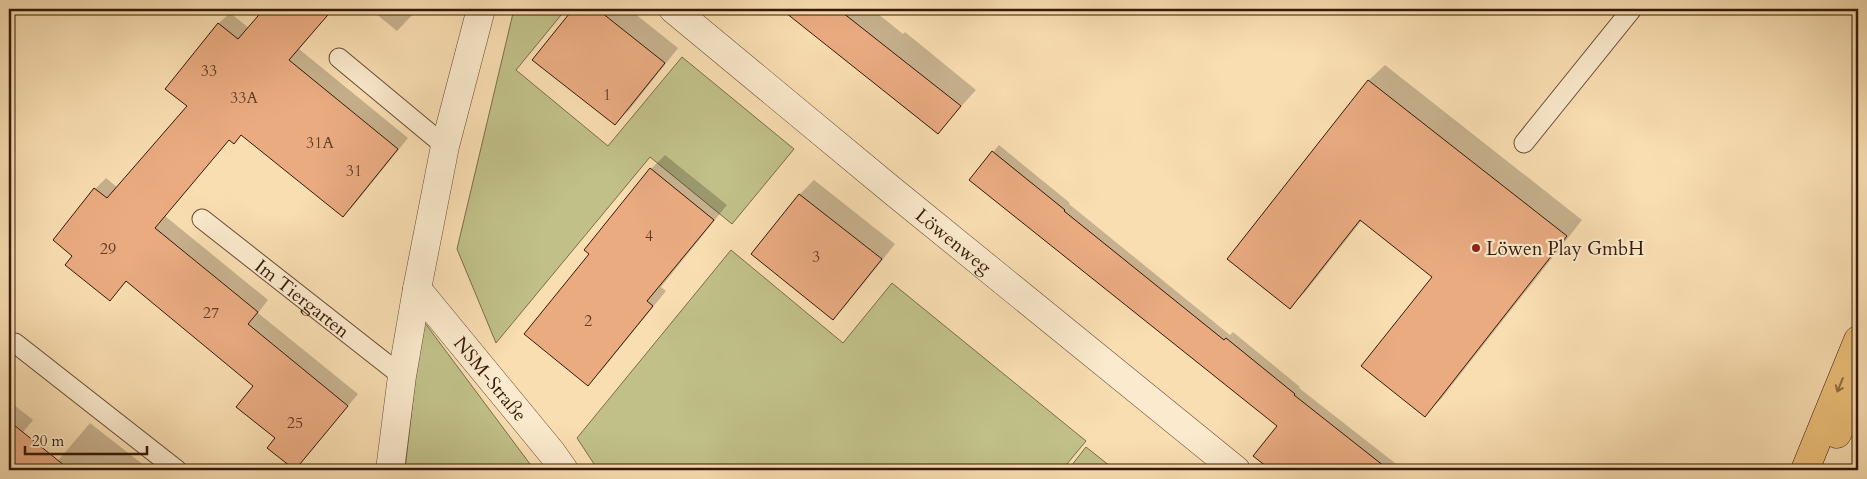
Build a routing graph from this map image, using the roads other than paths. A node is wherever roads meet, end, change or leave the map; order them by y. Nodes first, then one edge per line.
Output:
1 (481, 9) edge
2 (673, 9) edge
3 (1632, 9) edge
4 (340, 58) dead end
5 (1524, 143) dead end
6 (445, 146) junction
7 (202, 219) dead end
8 (417, 289) junction
9 (1858, 340) edge
10 (15, 343) dead end
11 (402, 376) junction
12 (1858, 393) edge
13 (177, 470) edge
14 (390, 470) edge
15 (564, 470) edge
16 (1236, 470) edge
17 (1806, 470) edge
18 (1817, 470) edge

1 - 6 street
2 - 16 street, Löwenweg
3 - 5 lane
4 - 6 lane
6 - 8 street
7 - 11 lane, Im Tiergarten
8 - 11 street
8 - 15 street, NSM-Straße
9 -> 17 highway
10 - 13 lane
11 - 14 street
12 - 18 highway

